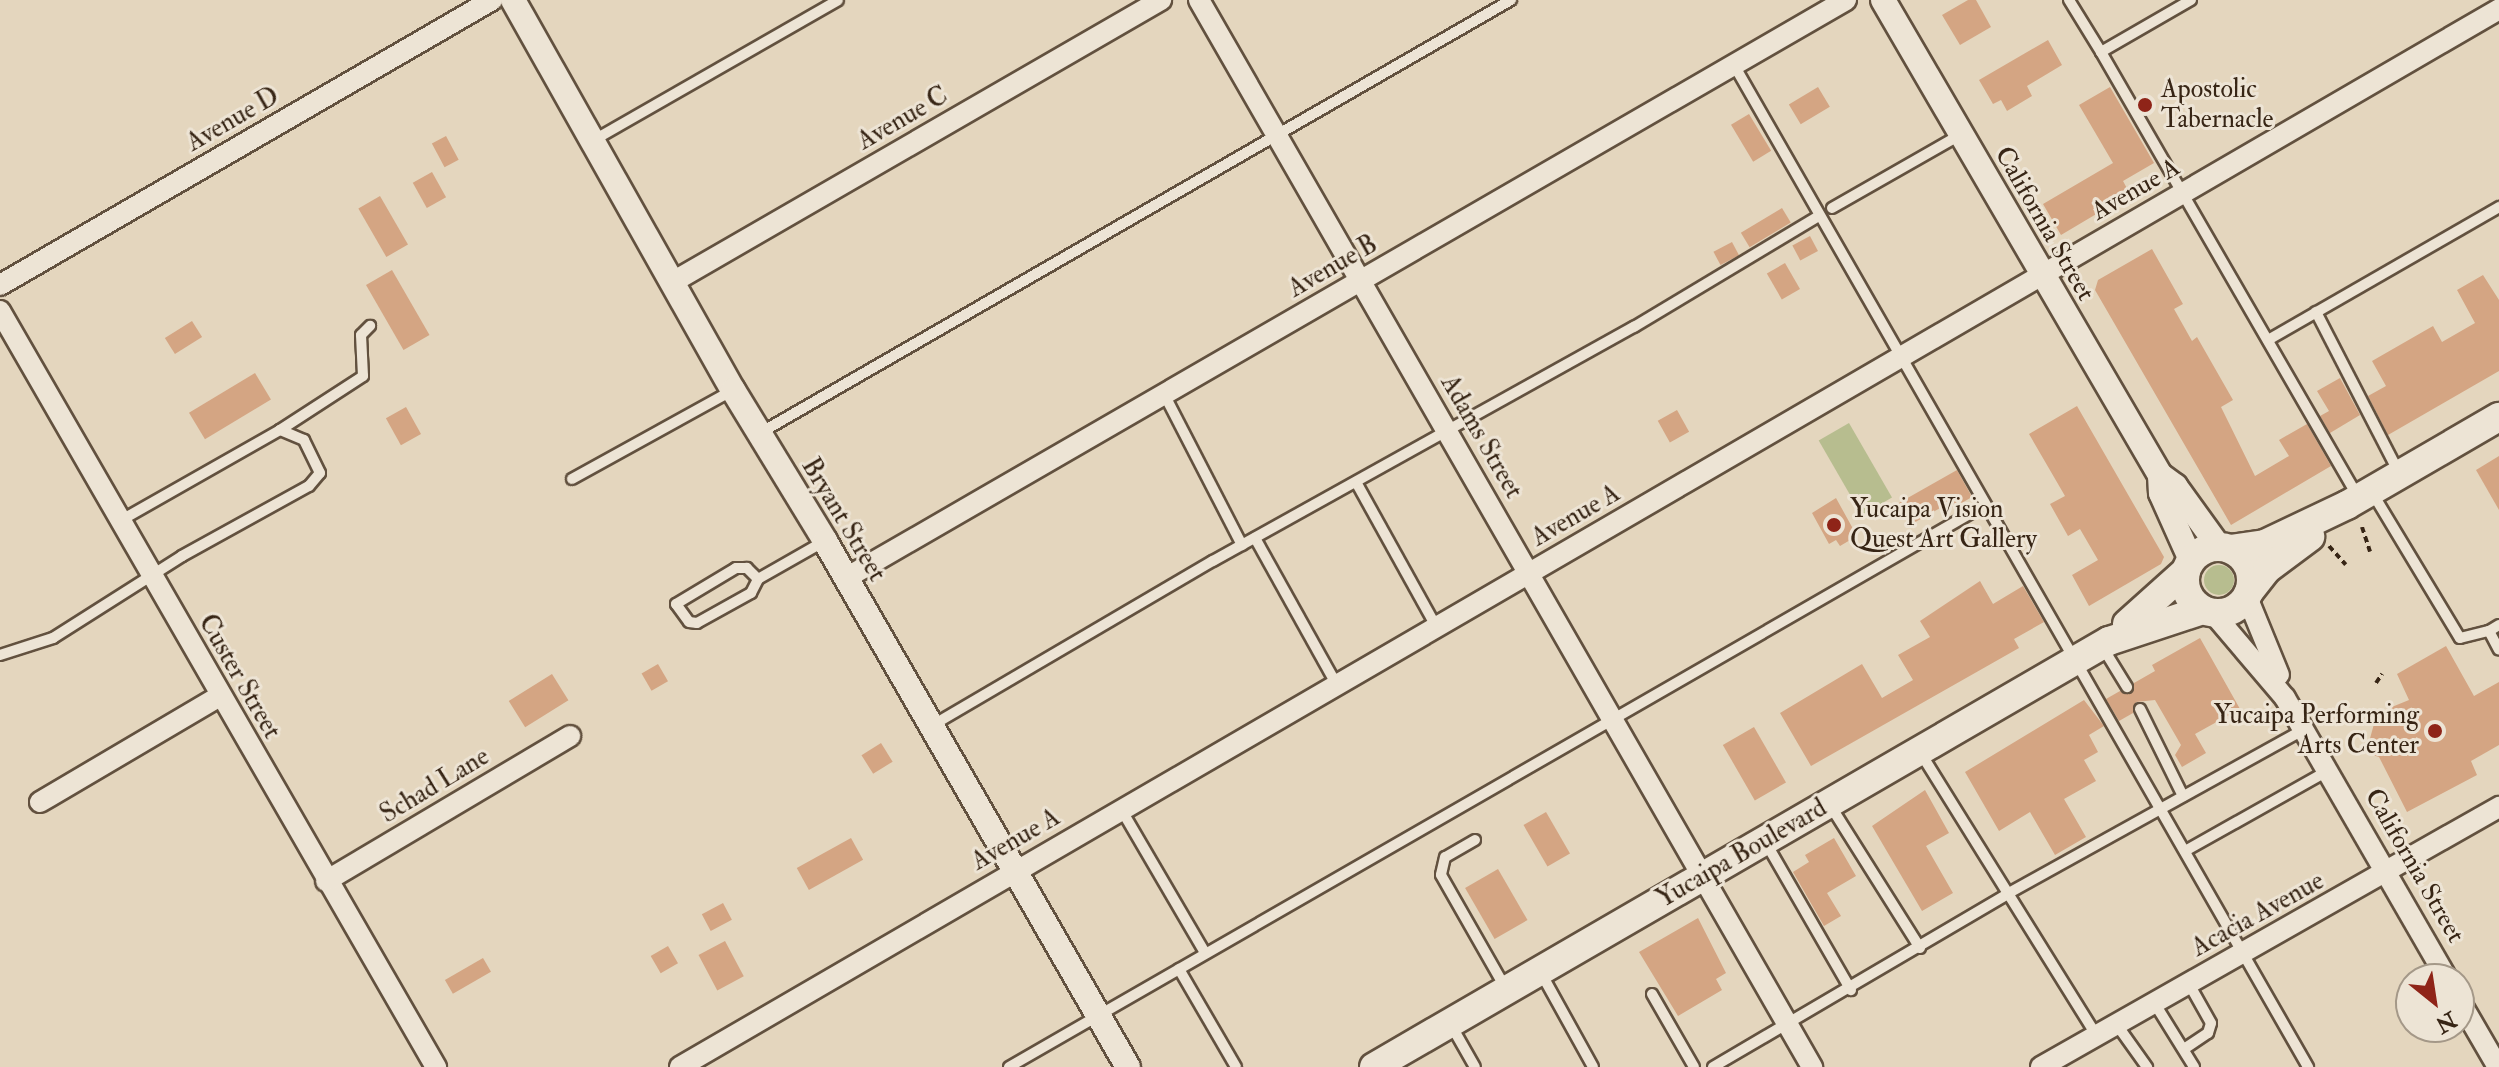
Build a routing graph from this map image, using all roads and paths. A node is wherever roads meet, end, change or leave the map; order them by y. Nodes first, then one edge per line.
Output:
1 (492, 0) edge
2 (513, 0) edge
3 (838, 0) edge
4 (1161, 0) edge
5 (1199, 0) edge
6 (1511, 0) edge
7 (1846, 0) edge
8 (1883, 0) edge
9 (2069, 0) edge
10 (2191, 0) edge
11 (2499, 9) edge
12 (2101, 52) junction
13 (1734, 65) junction
14 (1960, 135) junction
15 (1277, 136) junction
16 (592, 142) junction
17 (2182, 193) junction
18 (2499, 207) edge
19 (1832, 208) dead end
20 (1819, 216) junction
21 (2042, 275) junction
22 (1363, 280) junction
23 (671, 283) junction
24 (0, 285) edge
25 (0, 311) edge
26 (2316, 312) junction
27 (370, 326) dead end
28 (2268, 340) junction
29 (1900, 356) junction
30 (733, 390) junction
31 (1164, 394) junction
32 (2499, 417) edge
33 (280, 430) junction
34 (1447, 431) junction
35 (758, 434) junction
36 (2160, 475) junction
37 (2400, 475) junction
38 (572, 479) dead end
39 (1356, 482) junction
40 (1985, 505) junction
41 (2360, 505) junction
42 (120, 521) junction
43 (1255, 538) junction
44 (825, 541) junction
45 (1242, 545) junction
46 (2329, 546) dead end
47 (2225, 548) junction
48 (2370, 552) dead end
49 (2346, 565) dead end
50 (2188, 566) junction
51 (1530, 573) junction
52 (151, 576) junction
53 (846, 578) junction
54 (758, 579) junction
55 (2248, 595) junction
56 (2208, 612) junction
57 (2494, 628) edge
58 (1437, 630) junction
59 (2105, 643) junction
60 (2499, 650) edge
61 (0, 655) edge
62 (2074, 663) junction
63 (2382, 674) dead end
64 (1335, 682) junction
65 (2376, 683) dead end
66 (2127, 687) dead end
67 (220, 696) junction
68 (2285, 698) junction
69 (2140, 709) dead end
70 (1614, 716) junction
71 (931, 726) junction
72 (2303, 730) junction
73 (570, 736) dead end
74 (1919, 751) junction
75 (2326, 772) junction
76 (2183, 796) junction
77 (40, 802) dead end
78 (1829, 803) junction
79 (2499, 807) edge
80 (1121, 809) junction
81 (2161, 809) junction
82 (1475, 840) dead end
83 (1765, 841) junction
84 (2185, 851) junction
85 (1014, 871) junction
86 (2385, 874) junction
87 (1701, 878) junction
88 (326, 881) junction
89 (2009, 893) junction
90 (1920, 948) junction
91 (1205, 953) junction
92 (2244, 953) junction
93 (2438, 963) edge
94 (1179, 969) junction
95 (1540, 971) junction
96 (2189, 984) junction
97 (1507, 990) junction
98 (1851, 990) junction
99 (1652, 994) dead end
100 (2155, 1004) junction
101 (1098, 1016) junction
102 (1450, 1023) junction
103 (2117, 1025) junction
104 (1787, 1027) junction
105 (2475, 1027) edge
106 (2097, 1036) junction
107 (2184, 1049) junction
108 (2055, 1064) edge
109 (436, 1067) edge
110 (680, 1067) edge
111 (1009, 1067) edge
112 (1128, 1067) edge
113 (1236, 1067) edge
114 (1374, 1067) edge
115 (1475, 1067) edge
116 (1593, 1067) edge
117 (1694, 1067) edge
118 (1713, 1067) edge
119 (1812, 1067) edge
120 (2147, 1067) edge
121 (2194, 1067) edge
122 (2308, 1067) edge
123 (2498, 1067) edge

1 - 24 street, Avenue D
2 - 16 street, Bryant Street
3 - 16 lane
4 - 23 street, Avenue C
5 - 15 street, Adams Street
6 - 15 lane
7 - 13 street, Avenue B
8 - 14 street, California Street
9 - 12 lane
10 - 12 lane
11 - 17 street, Avenue A
12 - 17 lane
13 - 20 lane
13 - 22 street, Avenue B
14 - 19 lane
14 - 21 street, California Street
15 - 22 street, Adams Street
15 - 35 lane
16 - 23 street, Bryant Street
17 - 21 street, Avenue A
17 - 28 lane
18 - 26 lane
20 - 29 lane
20 - 34 lane
21 - 29 street, Avenue A
21 - 36 street, California Street
22 - 31 street, Avenue B
22 - 34 street, Adams Street
23 - 30 street, Bryant Street
25 - 42 street, Custer Street
26 - 28 lane
26 - 37 lane
27 - 33 lane
28 - 41 lane
29 - 40 lane
29 - 51 street, Avenue A
30 - 35 street, Bryant Street
30 - 38 lane
31 - 45 lane
31 - 53 street, Avenue B
32 - 37 main road
33 - 42 lane
33 - 52 lane
34 - 39 lane
34 - 51 street, Adams Street
35 - 44 street, Bryant Street
36 - 47 street, California Street
36 - 50 street, California Street
37 - 41 main road
39 - 43 lane
39 - 58 lane
40 - 62 lane
40 - 70 lane
41 - 47 main road
41 - 48 path
41 - 55 main road
41 - 57 lane
42 - 52 street, Custer Street
43 - 45 lane
43 - 64 lane
44 - 53 street, Bryant Street
44 - 54 lane
45 - 71 lane
46 - 49 path
47 - 50 main road
47 - 55 main road
50 - 56 main road
50 - 59 main road, Yucaipa Boulevard
51 - 58 street, Avenue A
51 - 70 street, Adams Street
52 - 61 lane
52 - 67 street, Custer Street
53 - 71 street, Bryant Street
54 - 54 lane
55 - 56 main road
55 - 68 street, California Street
56 - 59 main road, Yucaipa Boulevard
56 - 68 street, California Street
57 - 60 lane
58 - 64 street, Avenue A
59 - 62 main road, Yucaipa Boulevard
59 - 66 lane
62 - 74 main road, Yucaipa Boulevard
62 - 81 lane
63 - 65 path
64 - 80 street, Avenue A
67 - 77 street
67 - 88 street, Custer Street
68 - 72 street, California Street
69 - 76 lane
70 - 87 street, Adams Street
70 - 91 lane
71 - 85 street, Bryant Street
72 - 75 street, California Street
72 - 76 lane
73 - 88 street, Schad Lane
74 - 78 main road, Yucaipa Boulevard
74 - 89 lane
75 - 84 lane
75 - 86 street, California Street
76 - 81 lane
78 - 83 main road, Yucaipa Boulevard
78 - 90 lane
79 - 86 street, Acacia Avenue
80 - 85 street, Avenue A
80 - 91 lane
81 - 84 lane
81 - 89 lane
82 - 97 lane
83 - 87 main road, Yucaipa Boulevard
83 - 98 lane
84 - 92 lane
85 - 101 street, Bryant Street
85 - 110 street, Avenue A
86 - 92 street, Acacia Avenue
86 - 93 street, California Street
87 - 95 main road, Yucaipa Boulevard
87 - 104 street, Adams Street
88 - 109 street, Custer Street
89 - 90 lane
89 - 106 lane
90 - 98 lane
91 - 94 lane
92 - 96 street, Acacia Avenue
92 - 122 lane
94 - 101 lane
94 - 113 lane
95 - 97 main road, Yucaipa Boulevard
95 - 116 lane
96 - 100 street, Acacia Avenue
96 - 107 lane
97 - 102 main road, Yucaipa Boulevard
98 - 104 lane
99 - 117 lane
100 - 103 street, Acacia Avenue
100 - 107 lane
101 - 111 lane
101 - 112 street, Bryant Street
102 - 114 main road, Yucaipa Boulevard
102 - 115 lane
103 - 106 street, Acacia Avenue
103 - 120 lane
104 - 118 lane
104 - 119 street, Adams Street
105 - 123 street
106 - 108 street, Acacia Avenue
107 - 121 lane

